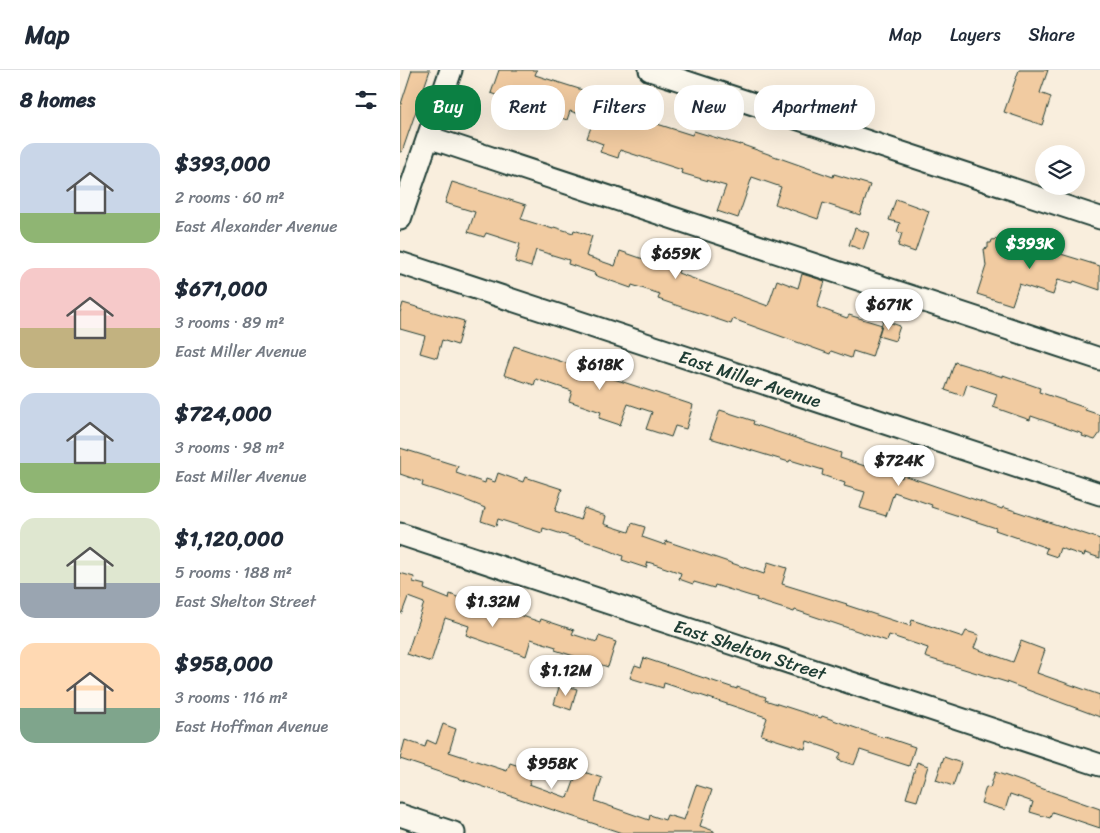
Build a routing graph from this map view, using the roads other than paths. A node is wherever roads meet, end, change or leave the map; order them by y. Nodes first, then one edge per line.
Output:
1 (451, 70) edge
2 (650, 70) edge
3 (428, 138) junction
4 (1100, 218) edge
5 (400, 219) edge
6 (400, 264) edge
7 (1100, 359) edge
8 (1100, 494) edge
9 (400, 534) edge
10 (1100, 766) edge
11 (400, 816) edge
12 (454, 833) edge

1 - 3 street
2 - 4 street
3 - 5 street
3 - 7 street
6 - 8 street, East Miller Avenue
9 - 10 street, East Shelton Street
11 - 12 street

